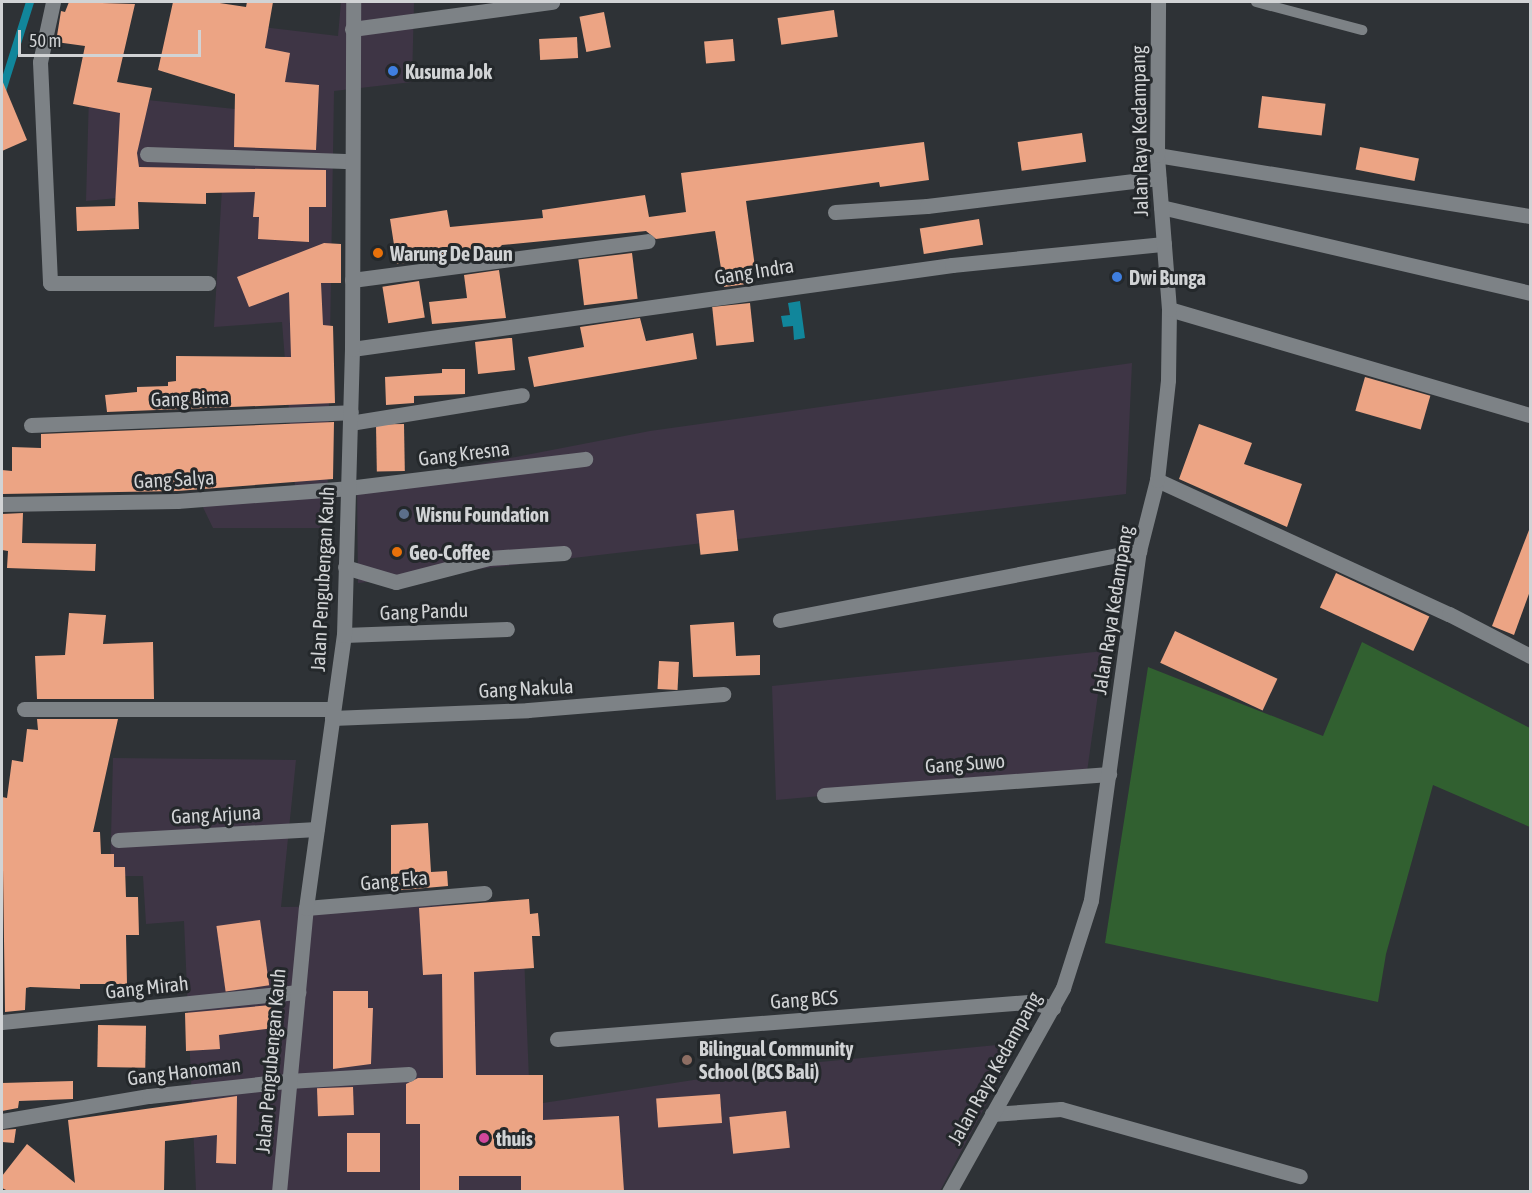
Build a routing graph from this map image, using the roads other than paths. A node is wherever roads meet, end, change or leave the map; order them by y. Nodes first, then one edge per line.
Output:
1 (53, 2) edge
2 (353, 2) edge
3 (552, 2) edge
4 (1158, 2) edge
5 (1256, 2) edge
6 (352, 29) junction
7 (1362, 30) dead end
8 (147, 154) dead end
9 (1157, 155) junction
10 (352, 161) junction
11 (1158, 178) junction
12 (1161, 207) junction
13 (835, 212) dead end
14 (1530, 216) edge
15 (647, 241) dead end
16 (1164, 244) junction
17 (352, 280) junction
18 (208, 282) dead end
19 (1530, 293) edge
20 (1169, 309) junction
21 (352, 349) junction
22 (522, 395) dead end
23 (1530, 415) edge
24 (351, 417) junction
25 (31, 424) dead end
26 (585, 459) dead end
27 (1157, 480) junction
28 (348, 488) junction
29 (2, 504) edge
30 (1139, 551) junction
31 (564, 553) dead end
32 (345, 567) junction
33 (780, 620) dead end
34 (507, 629) dead end
35 (344, 635) junction
36 (1530, 656) edge
37 (723, 694) dead end
38 (24, 709) dead end
39 (332, 713) junction
40 (1109, 774) junction
41 (824, 795) dead end
42 (316, 829) junction
43 (118, 840) dead end
44 (484, 893) dead end
45 (306, 908) junction
46 (298, 992) junction
47 (1053, 1008) junction
48 (2, 1022) edge
49 (557, 1039) dead end
50 (409, 1074) dead end
51 (288, 1081) junction
52 (992, 1114) junction
53 (2, 1121) edge
54 (1300, 1176) dead end
55 (279, 1191) edge
56 (949, 1191) edge

1 - 18 street
2 - 6 street, Jalan Pengubengan Kauh
3 - 6 street
4 - 9 street, Jalan Raya Kedampang
5 - 7 lane
6 - 10 street, Jalan Pengubengan Kauh
8 - 10 street
9 - 11 street, Jalan Raya Kedampang
9 - 14 street
10 - 17 street, Jalan Pengubengan Kauh
11 - 12 street, Jalan Raya Kedampang
11 - 13 street
12 - 16 street, Jalan Raya Kedampang
12 - 19 street
15 - 17 street
16 - 20 street, Jalan Raya Kedampang
16 - 21 street, Gang Indra
17 - 21 street, Jalan Pengubengan Kauh
20 - 23 street
20 - 27 street, Jalan Raya Kedampang
21 - 24 street, Jalan Pengubengan Kauh
22 - 24 street
24 - 25 street, Gang Bima
24 - 28 street, Jalan Pengubengan Kauh
26 - 28 street, Gang Kresna
27 - 30 street, Jalan Raya Kedampang
27 - 36 street
28 - 29 street, Gang Salya
28 - 32 street, Jalan Pengubengan Kauh
30 - 33 street
30 - 40 street, Jalan Raya Kedampang
31 - 32 street
32 - 35 street, Jalan Pengubengan Kauh
34 - 35 street, Gang Pandu
35 - 39 street, Jalan Pengubengan Kauh
37 - 39 street, Gang Nakula
38 - 39 street, Gang Nakula
39 - 42 street, Jalan Pengubengan Kauh
40 - 41 street, Gang Suwo
40 - 47 street, Jalan Raya Kedampang
42 - 43 street, Gang Arjuna
42 - 45 street, Jalan Pengubengan Kauh
44 - 45 street, Gang Eka
45 - 46 street, Jalan Pengubengan Kauh
46 - 48 street, Gang Mirah
46 - 51 street, Jalan Pengubengan Kauh
47 - 49 street, Gang BCS
47 - 52 street, Jalan Raya Kedampang
50 - 51 street, Gang Hanoman
51 - 53 street, Gang Hanoman
51 - 55 street, Jalan Pengubengan Kauh
52 - 54 street
52 - 56 street, Jalan Raya Kedampang

